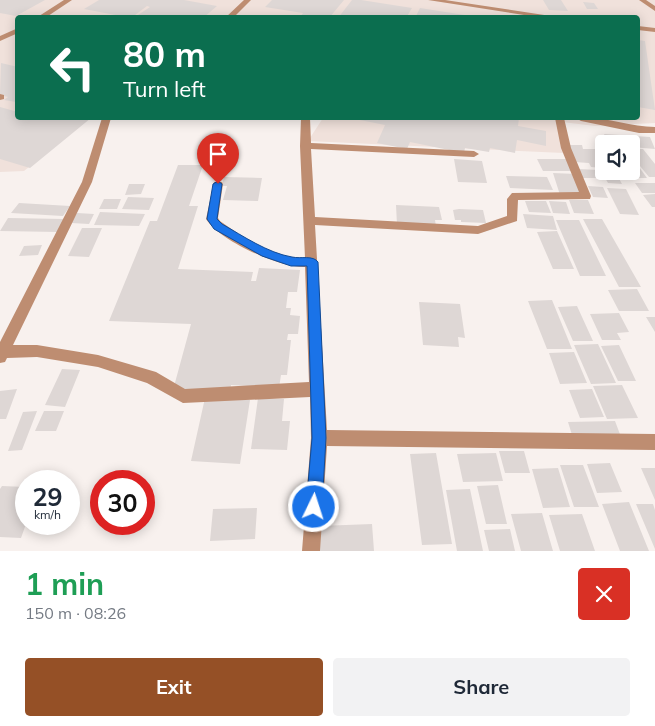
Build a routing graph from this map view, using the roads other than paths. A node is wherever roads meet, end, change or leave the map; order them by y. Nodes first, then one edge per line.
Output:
1 (69, 0) edge
2 (248, 0) edge
3 (431, 0) edge
4 (642, 0) edge
5 (655, 9) edge
6 (44, 15) edge
7 (231, 15) edge
8 (539, 15) edge
9 (640, 28) edge
10 (655, 30) edge
11 (15, 32) edge
12 (0, 39) edge
13 (105, 120) edge
14 (305, 120) edge
15 (560, 120) edge
16 (590, 120) edge
17 (655, 130) edge
18 (306, 146) junction
19 (474, 154) dead end
20 (218, 184) dead end
21 (310, 221) junction
22 (312, 262) junction
23 (1, 354) edge
24 (318, 389) junction
25 (319, 438) junction
26 (655, 442) edge
27 (311, 551) edge

1 - 6 street
2 - 7 street
3 - 8 street
4 - 5 street
9 - 10 street
11 - 12 street
13 - 23 street
14 - 18 street
15 - 21 street
16 - 17 street
18 - 19 street
18 - 21 street
20 - 22 street
21 - 22 street
22 - 24 street
23 - 24 street
24 - 25 street
25 - 26 street
25 - 27 street

